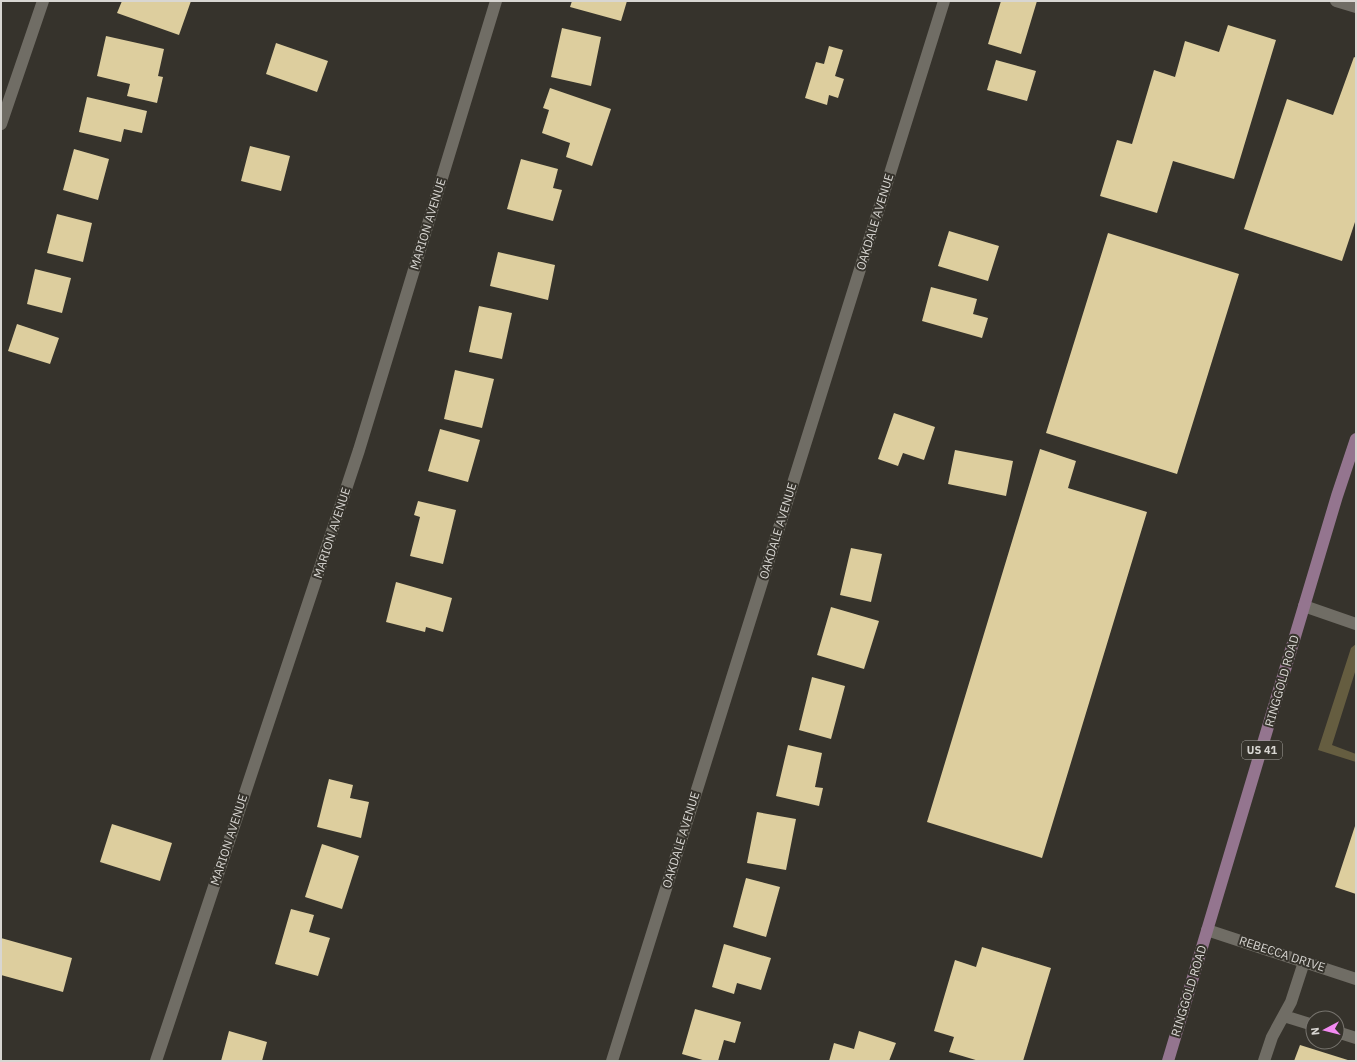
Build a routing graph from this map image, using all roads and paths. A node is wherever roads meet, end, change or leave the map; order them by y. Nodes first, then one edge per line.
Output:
1 (43, 1) edge
2 (496, 1) edge
3 (944, 1) edge
4 (1336, 1) edge
5 (1356, 7) edge
6 (1, 124) edge
7 (1356, 439) edge
8 (1304, 606) junction
9 (1356, 624) edge
10 (1207, 930) junction
11 (1304, 962) junction
12 (1356, 979) edge
13 (1284, 1016) junction
14 (1305, 1023) edge
15 (1345, 1035) edge
16 (1356, 1038) edge
17 (156, 1061) edge
18 (612, 1061) edge
19 (1168, 1061) edge
20 (1264, 1061) edge

1 - 6 street
2 - 17 street, MARION AVENUE
3 - 18 street, OAKDALE AVENUE
4 - 5 street
7 - 8 main road, RINGGOLD ROAD / US 41
8 - 9 street
8 - 10 main road, RINGGOLD ROAD / US 41
10 - 11 street, REBECCA DRIVE
10 - 19 main road, RINGGOLD ROAD / US 41
11 - 12 street, REBECCA DRIVE
11 - 13 street
13 - 14 street
13 - 20 street
15 - 16 street

